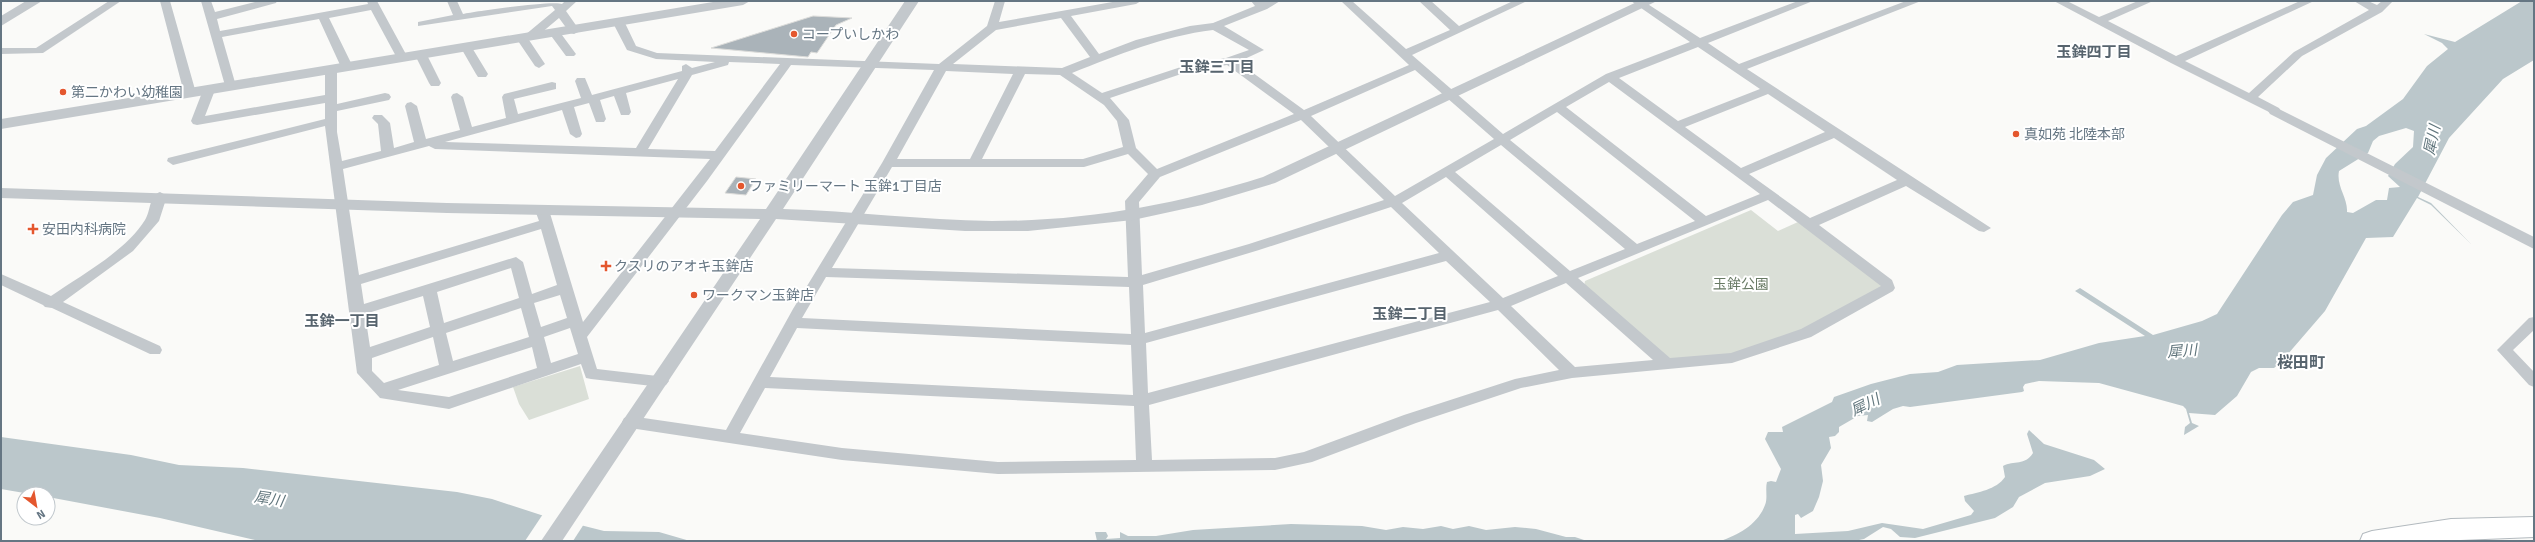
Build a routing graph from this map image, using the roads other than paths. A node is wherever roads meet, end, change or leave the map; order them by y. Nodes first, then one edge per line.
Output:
1 (35, 1) edge
2 (116, 1) edge
3 (165, 1) edge
4 (206, 1) edge
5 (272, 1) edge
6 (452, 1) edge
7 (553, 1) edge
8 (572, 1) edge
9 (743, 1) edge
10 (912, 1) edge
11 (1000, 1) edge
12 (1136, 1) edge
13 (1275, 1) edge
14 (1346, 1) edge
15 (1424, 1) edge
16 (1522, 1) edge
17 (1808, 1) edge
18 (1916, 1) edge
19 (2060, 1) edge
20 (2148, 1) edge
21 (2309, 1) edge
22 (2359, 1) edge
23 (2388, 1) edge
24 (1642, 2) edge
25 (1259, 3) edge
26 (374, 4) edge
27 (561, 10) junction
28 (2378, 10) junction
29 (1065, 15) junction
30 (323, 16) junction
31 (210, 17) junction
32 (459, 17) junction
33 (2099, 21) junction
34 (1, 22) edge
35 (619, 23) junction
36 (422, 24) dead end
37 (1215, 26) junction
38 (992, 27) junction
39 (1457, 30) junction
40 (574, 31) junction
41 (554, 33) junction
42 (215, 35) junction
43 (526, 38) junction
44 (1701, 43) junction
45 (467, 48) junction
46 (1, 51) edge
47 (570, 54) dead end
48 (1405, 54) junction
49 (420, 55) junction
50 (681, 57) junction
51 (402, 58) junction
52 (737, 59) junction
53 (1097, 59) junction
54 (789, 60) junction
55 (1229, 60) junction
56 (2175, 60) junction
57 (539, 64) dead end
58 (1418, 65) junction
59 (869, 66) junction
60 (347, 67) junction
61 (942, 67) junction
62 (1739, 68) junction
63 (331, 70) junction
64 (688, 72) junction
65 (1020, 72) junction
66 (1063, 72) junction
67 (482, 74) dead end
68 (1610, 77) junction
69 (581, 81) dead end
70 (434, 83) dead end
71 (230, 86) junction
72 (552, 86) dead end
73 (1770, 89) junction
74 (209, 90) junction
75 (618, 91) junction
76 (190, 93) junction
77 (1449, 95) junction
78 (385, 97) dead end
79 (457, 97) dead end
80 (1102, 97) junction
81 (2250, 98) junction
82 (591, 99) junction
83 (567, 105) junction
84 (411, 106) dead end
85 (1558, 106) junction
86 (331, 109) junction
87 (2275, 111) joint
88 (625, 112) dead end
89 (1303, 115) junction
90 (378, 118) dead end
91 (600, 119) dead end
92 (513, 120) junction
93 (1, 124) edge
94 (1676, 126) junction
95 (467, 132) junction
96 (1837, 132) junction
97 (576, 134) dead end
98 (1503, 140) junction
99 (421, 145) junction
100 (1130, 149) junction
101 (1340, 149) junction
102 (640, 152) junction
103 (388, 153) junction
104 (719, 155) junction
105 (173, 161) dead end
106 (888, 163) junction
107 (974, 164) junction
108 (336, 166) junction
109 (1448, 172) junction
110 (1740, 173) junction
111 (1155, 174) junction
112 (1907, 180) junction
113 (1, 193) edge
114 (1770, 195) junction
115 (160, 196) junction
116 (1396, 201) junction
117 (340, 204) junction
118 (675, 212) junction
119 (771, 214) junction
120 (1131, 215) junction
121 (543, 217) junction
122 (855, 219) junction
123 (1705, 222) junction
124 (1809, 224) junction
125 (1984, 228) dead end
126 (2528, 241) edge
127 (1635, 250) junction
128 (1450, 255) junction
129 (824, 272) junction
130 (1568, 278) junction
131 (1, 279) edge
132 (352, 282) junction
133 (1135, 282) junction
134 (565, 288) junction
135 (429, 289) junction
136 (526, 301) junction
137 (50, 304) junction
138 (1502, 304) junction
139 (357, 311) junction
140 (575, 321) junction
141 (2534, 322) edge
142 (794, 323) junction
143 (438, 330) junction
144 (535, 337) junction
145 (579, 337) junction
146 (1138, 340) junction
147 (155, 350) dead end
148 (364, 355) junction
149 (584, 357) junction
150 (1668, 365) junction
151 (447, 368) junction
152 (545, 369) junction
153 (1572, 373) junction
154 (661, 381) junction
155 (2534, 381) edge
156 (760, 382) junction
157 (381, 390) junction
158 (1141, 401) junction
159 (630, 422) junction
160 (730, 437) junction
161 (1144, 467) junction
162 (2534, 527) edge
163 (2483, 534) edge
164 (551, 541) edge
165 (2372, 541) edge

1 - 34 street
2 - 46 street
3 - 76 street
4 - 31 street
5 - 31 street
6 - 32 street
7 - 27 street
7 - 32 street
8 - 27 street
9 - 35 street
10 - 59 street
11 - 38 street
12 - 29 street
13 - 25 street
14 - 48 street
15 - 39 street
16 - 39 street
17 - 44 street
18 - 62 street
19 - 33 street
20 - 33 street
21 - 56 street
22 - 28 street
23 - 28 street
24 - 44 street
24 - 77 street
25 - 37 street
26 - 30 street
26 - 51 street
27 - 40 street
27 - 43 street
28 - 81 street
29 - 38 street
29 - 53 street
30 - 42 street
30 - 60 street
31 - 42 street
32 - 36 street
33 - 56 street
35 - 40 street
35 - 50 street
37 - 53 street
37 - 55 street
38 - 61 street
39 - 48 street
40 - 41 street
41 - 43 street
41 - 47 street
42 - 71 street
43 - 45 street
43 - 57 street
44 - 62 street
44 - 68 street
45 - 49 street
45 - 67 street
48 - 58 street
49 - 51 street
49 - 70 street
50 - 52 street
50 - 64 street
51 - 60 street
52 - 54 street
52 - 64 street
53 - 66 street
54 - 59 street
54 - 104 street
55 - 80 street
55 - 89 street
56 - 81 street
58 - 77 street
58 - 89 street
59 - 61 street
59 - 119 street
60 - 63 street
61 - 65 street
61 - 106 street
62 - 73 street
63 - 71 street
63 - 86 street
64 - 75 street
64 - 102 street
65 - 66 street
65 - 107 street
66 - 80 street
68 - 85 street
68 - 94 street
69 - 82 street
71 - 74 street
72 - 92 street
73 - 94 street
73 - 96 street
74 - 76 street
74 - 86 street
75 - 82 street
75 - 88 street
76 - 93 street
77 - 98 street
77 - 101 street
78 - 86 street
79 - 95 street
80 - 100 street
81 - 87 street
82 - 83 street
82 - 91 street
83 - 92 street
83 - 97 street
84 - 99 street
85 - 98 street
85 - 123 street
86 - 105 street
86 - 108 street
87 - 126 street
89 - 101 street
89 - 111 street
90 - 103 street
92 - 95 street
94 - 110 street
95 - 99 street
96 - 110 street
96 - 112 street
98 - 109 street
98 - 127 street
99 - 102 street
99 - 103 street
100 - 107 street
100 - 111 street
101 - 116 street
101 - 120 street
102 - 104 street
103 - 108 street
104 - 118 street
106 - 107 street
106 - 122 street
108 - 117 street
109 - 116 street
109 - 130 street
110 - 114 street
111 - 120 street
112 - 124 street
112 - 125 street
113 - 115 street
114 - 123 street
114 - 124 street
115 - 117 street
115 - 137 street
116 - 128 street
116 - 133 street
117 - 121 street
117 - 132 street
118 - 119 street
118 - 121 street
118 - 145 street
119 - 122 street
119 - 154 street
120 - 122 street
120 - 133 street
121 - 132 street
121 - 134 street
122 - 129 street
123 - 127 street
124 - 150 street
127 - 130 street
128 - 138 street
128 - 146 street
129 - 133 street
129 - 142 street
130 - 138 street
130 - 150 street
131 - 137 street
132 - 139 street
133 - 146 street
134 - 136 street
134 - 140 street
135 - 136 street
135 - 139 street
135 - 143 street
136 - 143 street
136 - 144 street
137 - 147 street
138 - 153 street
138 - 158 street
139 - 148 street
140 - 144 street
140 - 145 street
141 - 155 street
142 - 146 street
142 - 156 street
143 - 148 street
143 - 151 street
144 - 151 street
144 - 152 street
145 - 149 street
146 - 158 street
148 - 157 street
149 - 152 street
149 - 154 street
150 - 153 street
151 - 157 street
152 - 157 street
153 - 161 street
154 - 159 street
156 - 158 street
156 - 160 street
158 - 161 street
159 - 160 street
159 - 164 street
160 - 161 street
162 - 163 main road
163 - 165 main road

